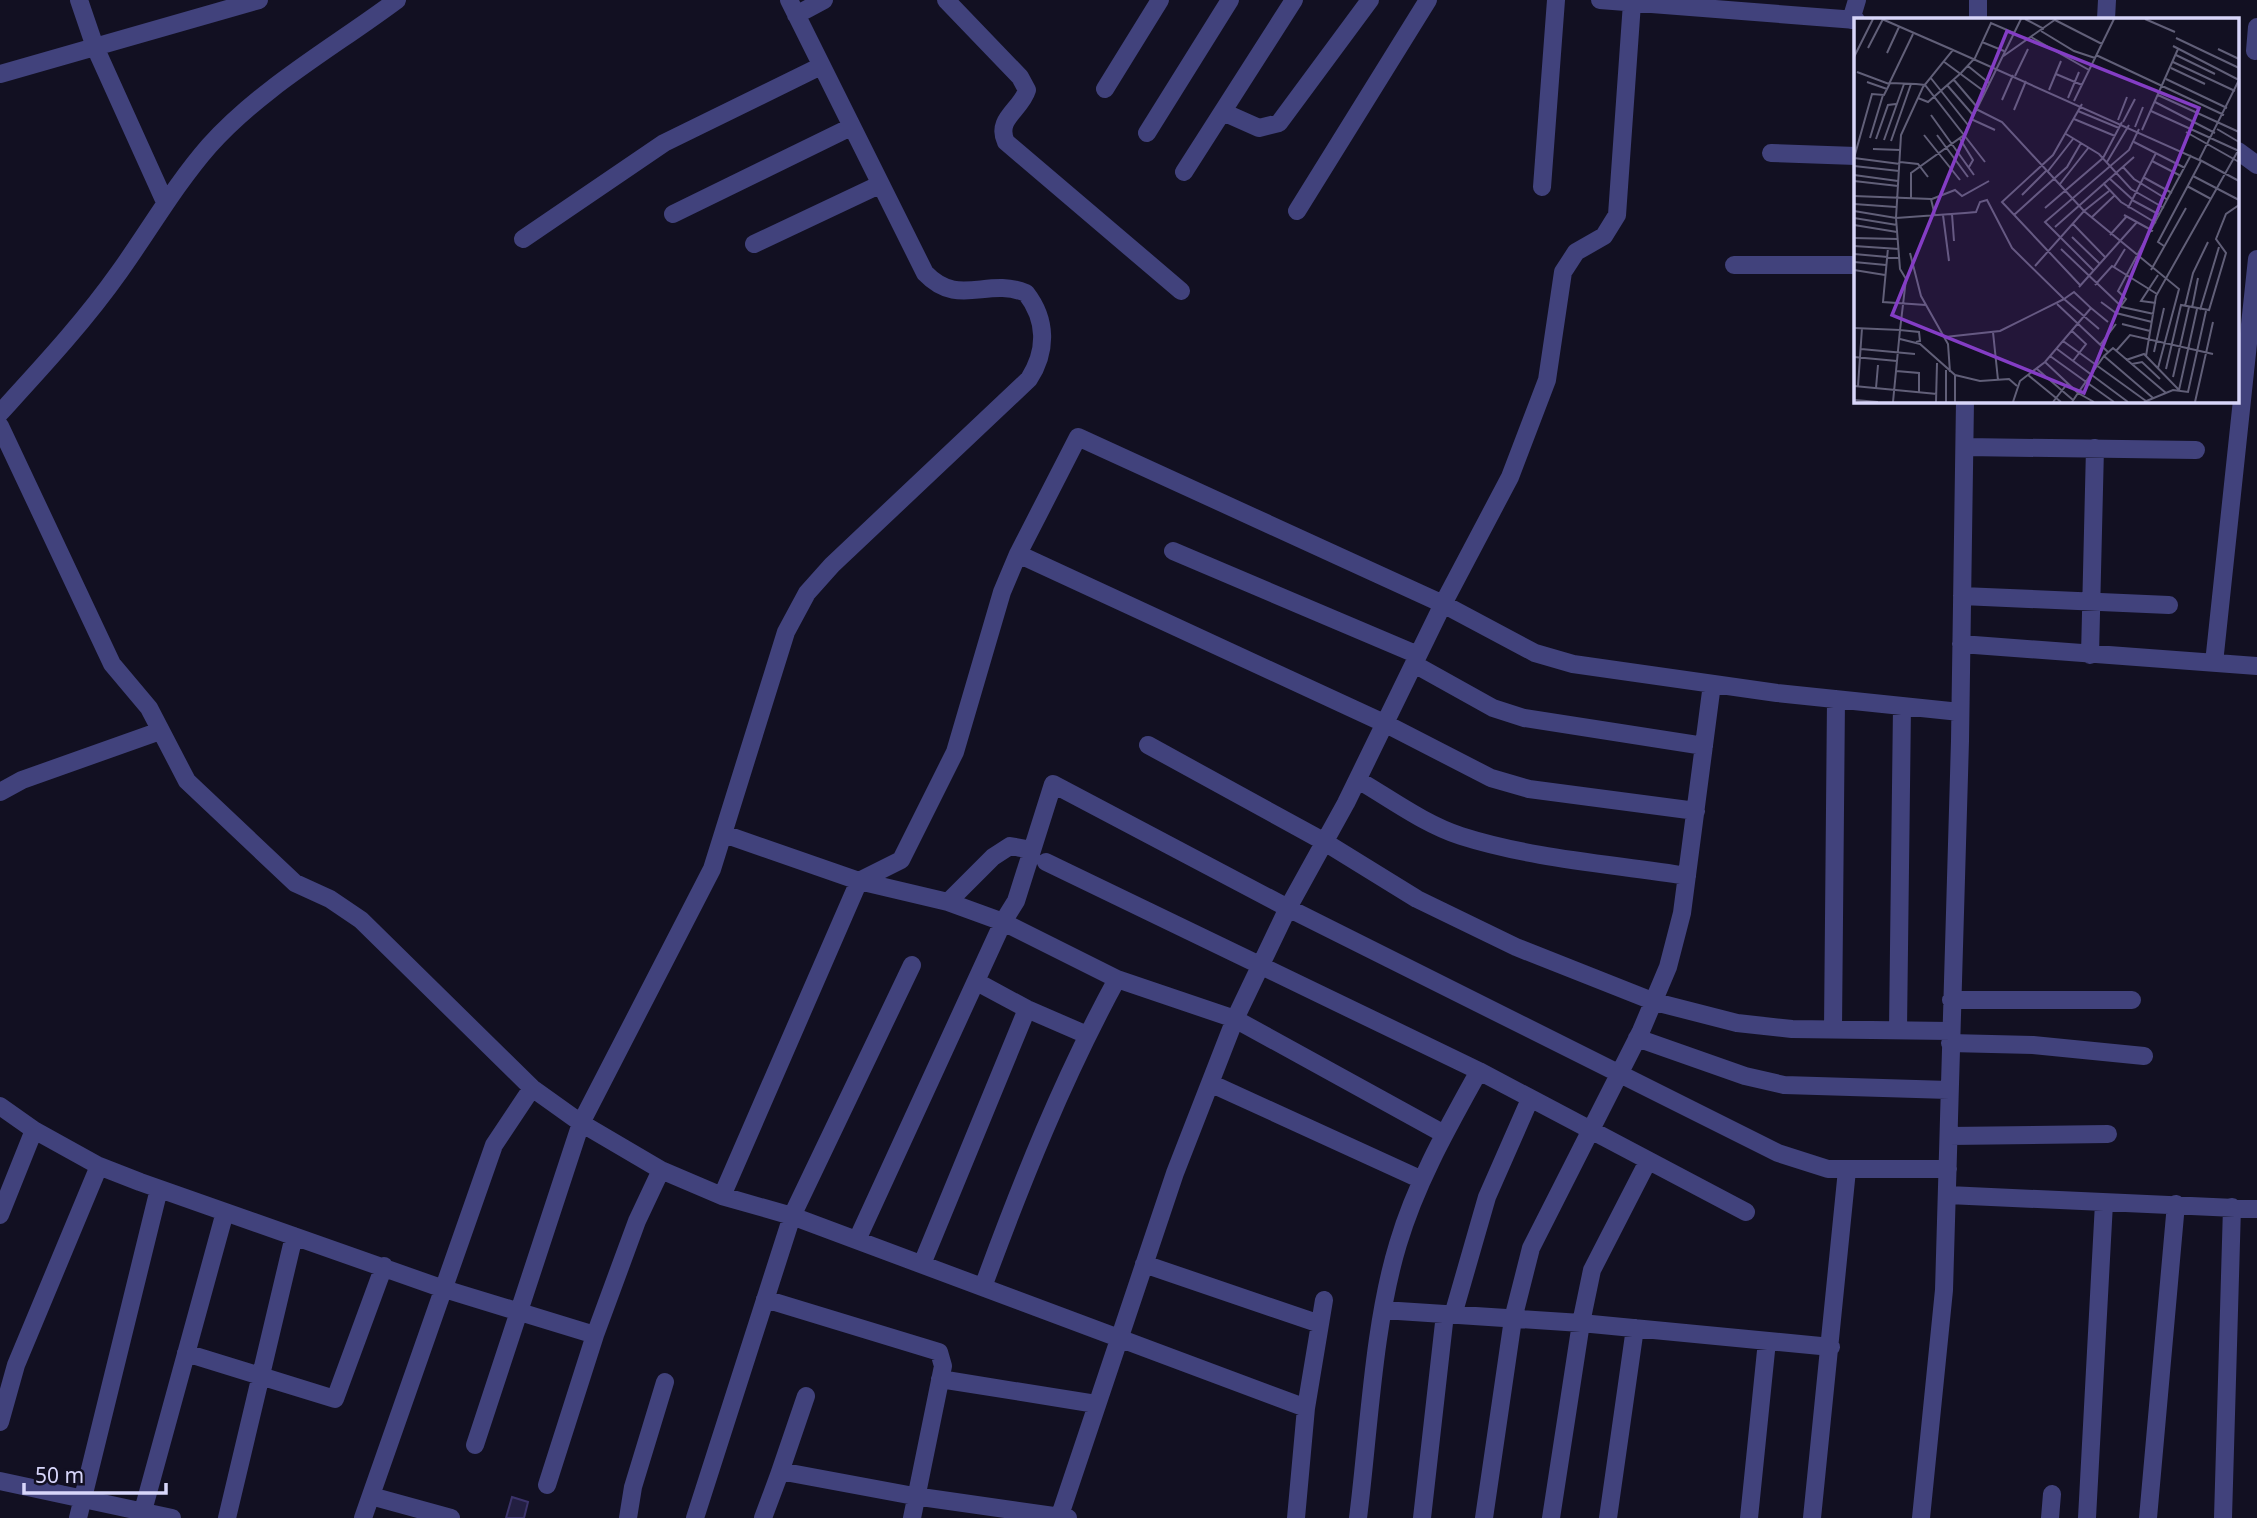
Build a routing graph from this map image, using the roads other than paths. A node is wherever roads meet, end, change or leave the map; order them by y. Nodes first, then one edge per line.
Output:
1 (79, 0) edge
2 (259, 0) edge
3 (397, 0) edge
4 (824, 0) edge
5 (946, 0) edge
6 (1160, 0) edge
7 (1230, 0) edge
8 (1294, 0) edge
9 (1370, 0) edge
10 (1428, 0) edge
11 (1556, 0) edge
12 (1600, 0) edge
13 (1857, 0) edge
14 (1978, 0) edge
15 (2107, 0) edge
16 (1658, 2) edge
17 (1632, 3) junction
18 (792, 7) edge
19 (1779, 7) edge
20 (1854, 18) edge
21 (1978, 18) edge
22 (2106, 18) edge
23 (1854, 20) edge
24 (2257, 27) edge
25 (95, 47) junction
26 (2250, 50) edge
27 (821, 66) junction
28 (0, 74) edge
29 (1105, 89) dead end
30 (1223, 111) junction
31 (851, 127) junction
32 (1147, 133) dead end
33 (2240, 152) edge
34 (1771, 153) dead end
35 (1854, 156) edge
36 (2257, 165) edge
37 (1184, 172) dead end
38 (879, 185) junction
39 (1542, 187) dead end
40 (165, 202) junction
41 (1297, 211) dead end
42 (673, 214) dead end
43 (523, 239) dead end
44 (754, 244) dead end
45 (2257, 259) edge
46 (1734, 265) dead end
47 (1854, 265) edge
48 (1181, 291) dead end
49 (1965, 402) edge
50 (0, 413) edge
51 (0, 426) edge
52 (1965, 447) junction
53 (2095, 448) junction
54 (2196, 450) dead end
55 (1173, 551) dead end
56 (1018, 554) junction
57 (1962, 596) junction
58 (2092, 602) junction
59 (1443, 604) junction
60 (2169, 605) dead end
61 (1961, 644) junction
62 (2090, 654) junction
63 (1416, 659) junction
64 (2214, 663) junction
65 (2257, 666) edge
66 (1712, 684) junction
67 (1836, 699) junction
68 (1902, 706) junction
69 (1960, 712) junction
70 (1386, 724) junction
71 (160, 731) junction
72 (1148, 745) dead end
73 (1704, 746) junction
74 (1358, 780) junction
75 (0, 792) edge
76 (1696, 811) junction
77 (723, 834) junction
78 (1322, 841) junction
79 (1032, 850) junction
80 (1046, 862) dead end
81 (1687, 876) junction
82 (859, 881) junction
83 (948, 902) junction
84 (1288, 908) junction
85 (1003, 922) junction
86 (912, 965) dead end
87 (1261, 967) junction
88 (1117, 979) junction
89 (977, 982) junction
90 (1951, 1000) junction
91 (2132, 1000) dead end
92 (1655, 1002) junction
93 (1027, 1009) junction
94 (1235, 1019) junction
95 (1833, 1029) junction
96 (1898, 1030) junction
97 (1087, 1035) junction
98 (1951, 1037) junction
99 (1637, 1038) junction
100 (2144, 1056) dead end
101 (1479, 1071) junction
102 (1619, 1073) junction
103 (1212, 1084) junction
104 (533, 1088) junction
105 (1950, 1090) junction
106 (1530, 1099) junction
107 (0, 1106) edge
108 (581, 1124) junction
109 (34, 1130) junction
110 (1589, 1130) junction
111 (1444, 1134) junction
112 (2108, 1134) dead end
113 (1949, 1136) junction
114 (1648, 1161) junction
115 (99, 1166) junction
116 (1948, 1169) junction
117 (661, 1170) junction
118 (1847, 1170) junction
119 (1422, 1180) junction
120 (159, 1189) junction
121 (1948, 1195) junction
122 (722, 1196) junction
123 (2104, 1203) junction
124 (2176, 1205) junction
125 (2232, 1207) junction
126 (2257, 1209) edge
127 (225, 1212) junction
128 (1746, 1212) dead end
129 (0, 1215) edge
130 (792, 1216) junction
131 (294, 1236) junction
132 (858, 1240) junction
133 (922, 1264) junction
134 (1144, 1264) junction
135 (384, 1266) junction
136 (983, 1287) junction
137 (441, 1288) junction
138 (765, 1299) junction
139 (1324, 1300) dead end
140 (1383, 1310) junction
141 (520, 1312) junction
142 (1449, 1315) junction
143 (1513, 1319) junction
144 (1581, 1323) junction
145 (1320, 1324) junction
146 (1635, 1328) junction
147 (595, 1335) junction
148 (1119, 1337) junction
149 (1767, 1341) junction
150 (1830, 1347) junction
151 (186, 1353) junction
152 (261, 1374) junction
153 (940, 1379) junction
154 (6, 1381) edge
155 (665, 1382) dead end
156 (806, 1396) dead end
157 (1096, 1404) junction
158 (1306, 1408) junction
159 (0, 1422) edge
160 (475, 1445) dead end
161 (779, 1475) junction
162 (0, 1481) edge
163 (547, 1485) dead end
164 (2052, 1494) dead end
165 (370, 1496) junction
166 (914, 1496) junction
167 (83, 1500) junction
168 (142, 1516) edge
169 (78, 1518) edge
170 (172, 1518) edge
171 (227, 1518) edge
172 (363, 1518) edge
173 (451, 1518) edge
174 (628, 1518) edge
175 (695, 1518) edge
176 (763, 1518) edge
177 (912, 1518) edge
178 (1064, 1518) edge
179 (1296, 1518) edge
180 (1358, 1518) edge
181 (1422, 1518) edge
182 (1484, 1518) edge
183 (1551, 1518) edge
184 (1608, 1518) edge
185 (1749, 1518) edge
186 (1812, 1518) edge
187 (1922, 1518) edge
188 (2049, 1518) edge
189 (2087, 1518) edge
190 (2148, 1518) edge
191 (2223, 1518) edge

1 - 25 street
2 - 25 street
3 - 40 street
4 - 18 street
5 - 48 street
6 - 29 street
7 - 32 street
8 - 30 street
9 - 30 street
10 - 41 street
11 - 39 street
12 - 17 street
13 - 20 street
14 - 21 street
15 - 22 street
16 - 17 street
16 - 19 street
17 - 59 street
18 - 27 street
19 - 23 street
24 - 26 street
25 - 28 street
25 - 40 street
27 - 31 street
27 - 43 street
30 - 37 street
31 - 38 street
31 - 42 street
33 - 36 street
34 - 35 street
38 - 44 street
38 - 77 street
40 - 50 street
45 - 64 street
46 - 47 street
49 - 52 street
51 - 71 street
52 - 53 street
52 - 57 street
53 - 54 street
53 - 58 street
55 - 63 street
56 - 59 street
56 - 70 street
56 - 82 street
57 - 58 street
57 - 61 street
58 - 60 street
58 - 62 street
59 - 63 street
59 - 66 street
61 - 62 street
61 - 69 street
62 - 64 street
63 - 70 street
63 - 73 street
64 - 65 street
66 - 67 street
66 - 73 street
67 - 68 street
67 - 95 street
68 - 69 street
68 - 96 street
69 - 90 street
70 - 74 street
70 - 76 street
71 - 75 street
71 - 104 street
72 - 78 street
73 - 76 street
74 - 78 street
74 - 81 street
76 - 81 street
77 - 82 street
77 - 108 street
78 - 84 street
78 - 92 street
79 - 83 street
79 - 84 street
79 - 85 street
80 - 87 street
81 - 92 street
82 - 83 street
82 - 122 street
83 - 85 street
84 - 87 street
84 - 102 street
85 - 88 street
85 - 89 street
86 - 130 street
87 - 94 street
87 - 101 street
88 - 94 street
88 - 97 street
89 - 93 street
89 - 132 street
90 - 91 street
90 - 98 street
92 - 95 street
92 - 99 street
93 - 97 street
93 - 133 street
94 - 103 street
94 - 111 street
95 - 96 street
96 - 98 street
97 - 136 street
98 - 100 street
98 - 105 street
99 - 102 street
99 - 105 street
101 - 106 street
101 - 111 street
102 - 110 street
102 - 118 street
103 - 119 street
103 - 134 street
104 - 108 street
104 - 137 street
105 - 113 street
106 - 110 street
106 - 142 street
107 - 109 street
108 - 117 street
108 - 141 street
109 - 115 street
109 - 129 street
110 - 114 street
110 - 143 street
111 - 119 street
112 - 113 street
113 - 116 street
114 - 128 street
114 - 144 street
115 - 120 street
115 - 154 street
116 - 118 street
116 - 121 street
117 - 122 street
117 - 147 street
118 - 150 street
119 - 140 street
120 - 127 street
120 - 167 street
121 - 123 street
121 - 187 street
122 - 130 street
123 - 124 street
123 - 189 street
124 - 125 street
124 - 190 street
125 - 126 street
125 - 191 street
127 - 131 street
127 - 151 street
130 - 132 street
130 - 138 street
131 - 135 street
131 - 152 street
132 - 133 street
133 - 136 street
134 - 145 street
134 - 148 street
135 - 137 street
135 - 152 street
136 - 148 street
137 - 141 street
137 - 165 street
138 - 153 street
138 - 175 street
139 - 145 street
140 - 142 street
140 - 180 street
141 - 147 street
141 - 160 street
142 - 143 street
142 - 181 street
143 - 144 street
143 - 182 street
144 - 146 street
144 - 183 street
145 - 158 street
146 - 149 street
146 - 184 street
147 - 163 street
148 - 157 street
148 - 158 street
149 - 150 street
149 - 185 street
150 - 186 street
151 - 152 street
151 - 168 street
152 - 171 street
153 - 157 street
153 - 166 street
154 - 159 street
155 - 174 street
156 - 161 street
157 - 178 street
158 - 179 street
161 - 166 street
161 - 176 street
162 - 167 street
164 - 188 street
165 - 172 street
165 - 173 street
166 - 177 street
166 - 178 street
167 - 168 street
167 - 169 street
168 - 170 street

